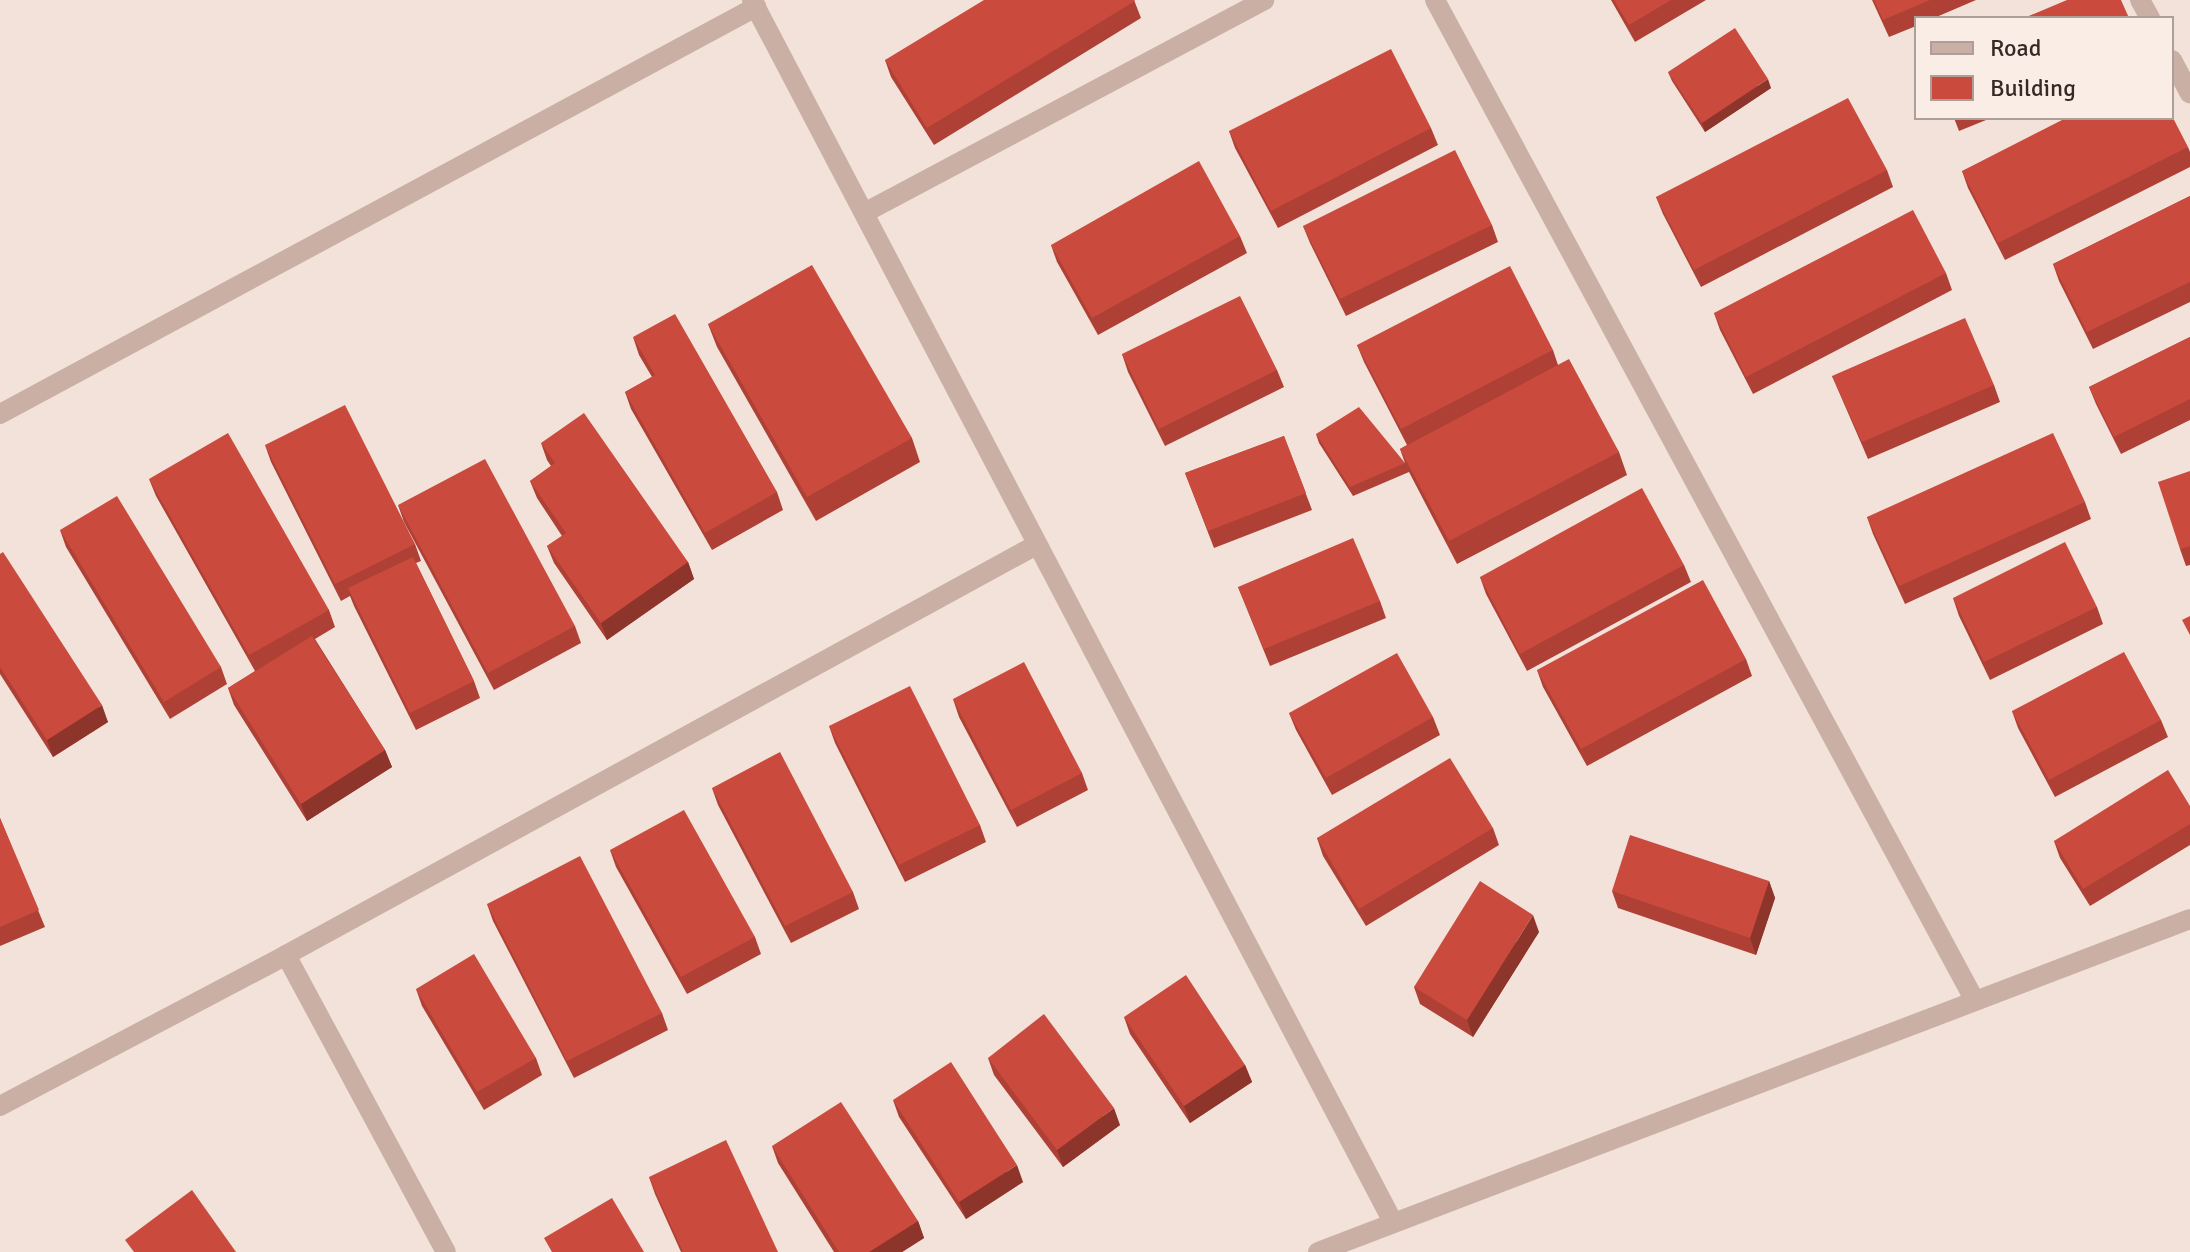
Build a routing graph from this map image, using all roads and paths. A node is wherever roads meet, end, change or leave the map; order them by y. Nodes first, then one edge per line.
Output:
1 (1264, 0) edge
2 (1435, 0) edge
3 (750, 2) edge
4 (2174, 64) edge
5 (2190, 94) edge
6 (866, 212) junction
7 (0, 414) edge
8 (1036, 545) junction
9 (2190, 919) edge
10 (286, 955) junction
11 (1975, 1001) junction
12 (0, 1106) edge
13 (1393, 1222) junction
14 (446, 1252) edge
15 (1318, 1252) edge

1 - 6 street
2 - 11 street
3 - 6 street
3 - 7 street
4 - 5 street
6 - 8 street
8 - 10 street
8 - 13 street
9 - 11 street
10 - 12 street
10 - 14 street
11 - 13 street
13 - 15 street

